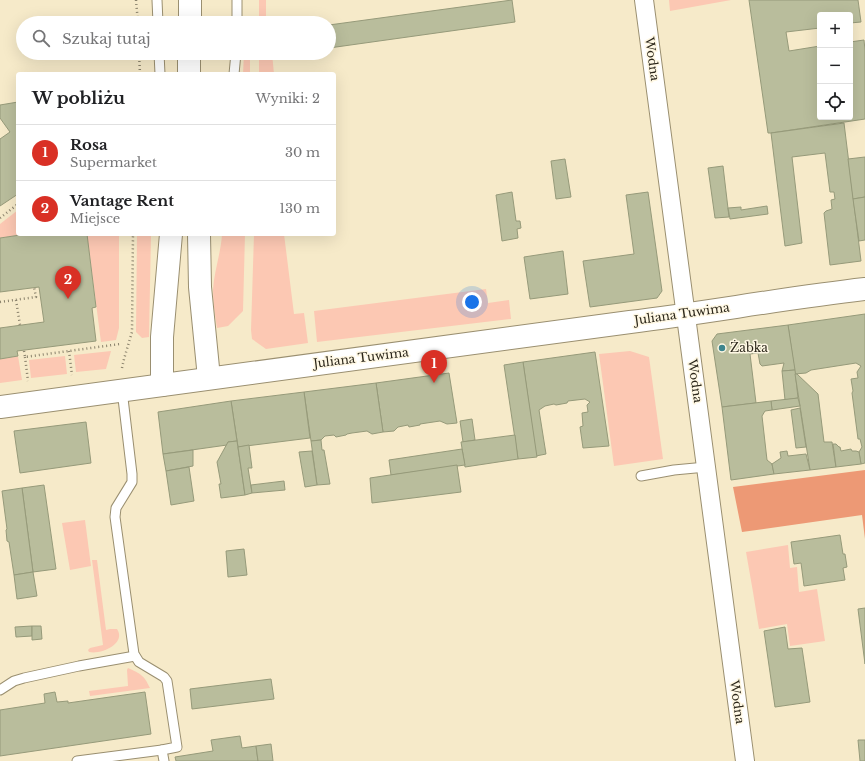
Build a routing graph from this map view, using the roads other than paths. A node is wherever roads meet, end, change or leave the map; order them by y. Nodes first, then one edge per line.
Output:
1 (157, 0) edge
2 (190, 0) edge
3 (237, 0) edge
4 (644, 0) edge
5 (158, 16) edge
6 (190, 16) edge
7 (237, 16) edge
8 (159, 60) edge
9 (189, 60) edge
10 (235, 60) edge
11 (160, 72) edge
12 (189, 72) edge
13 (234, 72) edge
14 (171, 236) edge
15 (199, 238) edge
16 (865, 289) edge
17 (686, 314) junction
18 (209, 378) junction
19 (162, 385) junction
20 (123, 390) junction
21 (0, 407) edge
22 (706, 467) junction
23 (641, 476) dead end
24 (135, 656) junction
25 (0, 690) edge
26 (162, 750) junction
27 (77, 761) edge
28 (164, 761) edge
29 (745, 761) edge

1 - 5 lane
2 - 6 street
3 - 7 lane
4 - 17 street, Wodna
8 - 11 lane
9 - 12 street
10 - 13 lane
14 - 19 street
15 - 18 street
16 - 17 street, Juliana Tuwima
17 - 18 street, Juliana Tuwima
17 - 22 street, Wodna
18 - 19 street, Juliana Tuwima
19 - 20 street, Juliana Tuwima
20 - 21 street, Juliana Tuwima
20 - 24 lane
22 - 23 lane
22 - 29 street, Wodna
24 - 25 lane
24 - 26 lane
26 - 27 lane
26 - 28 lane

